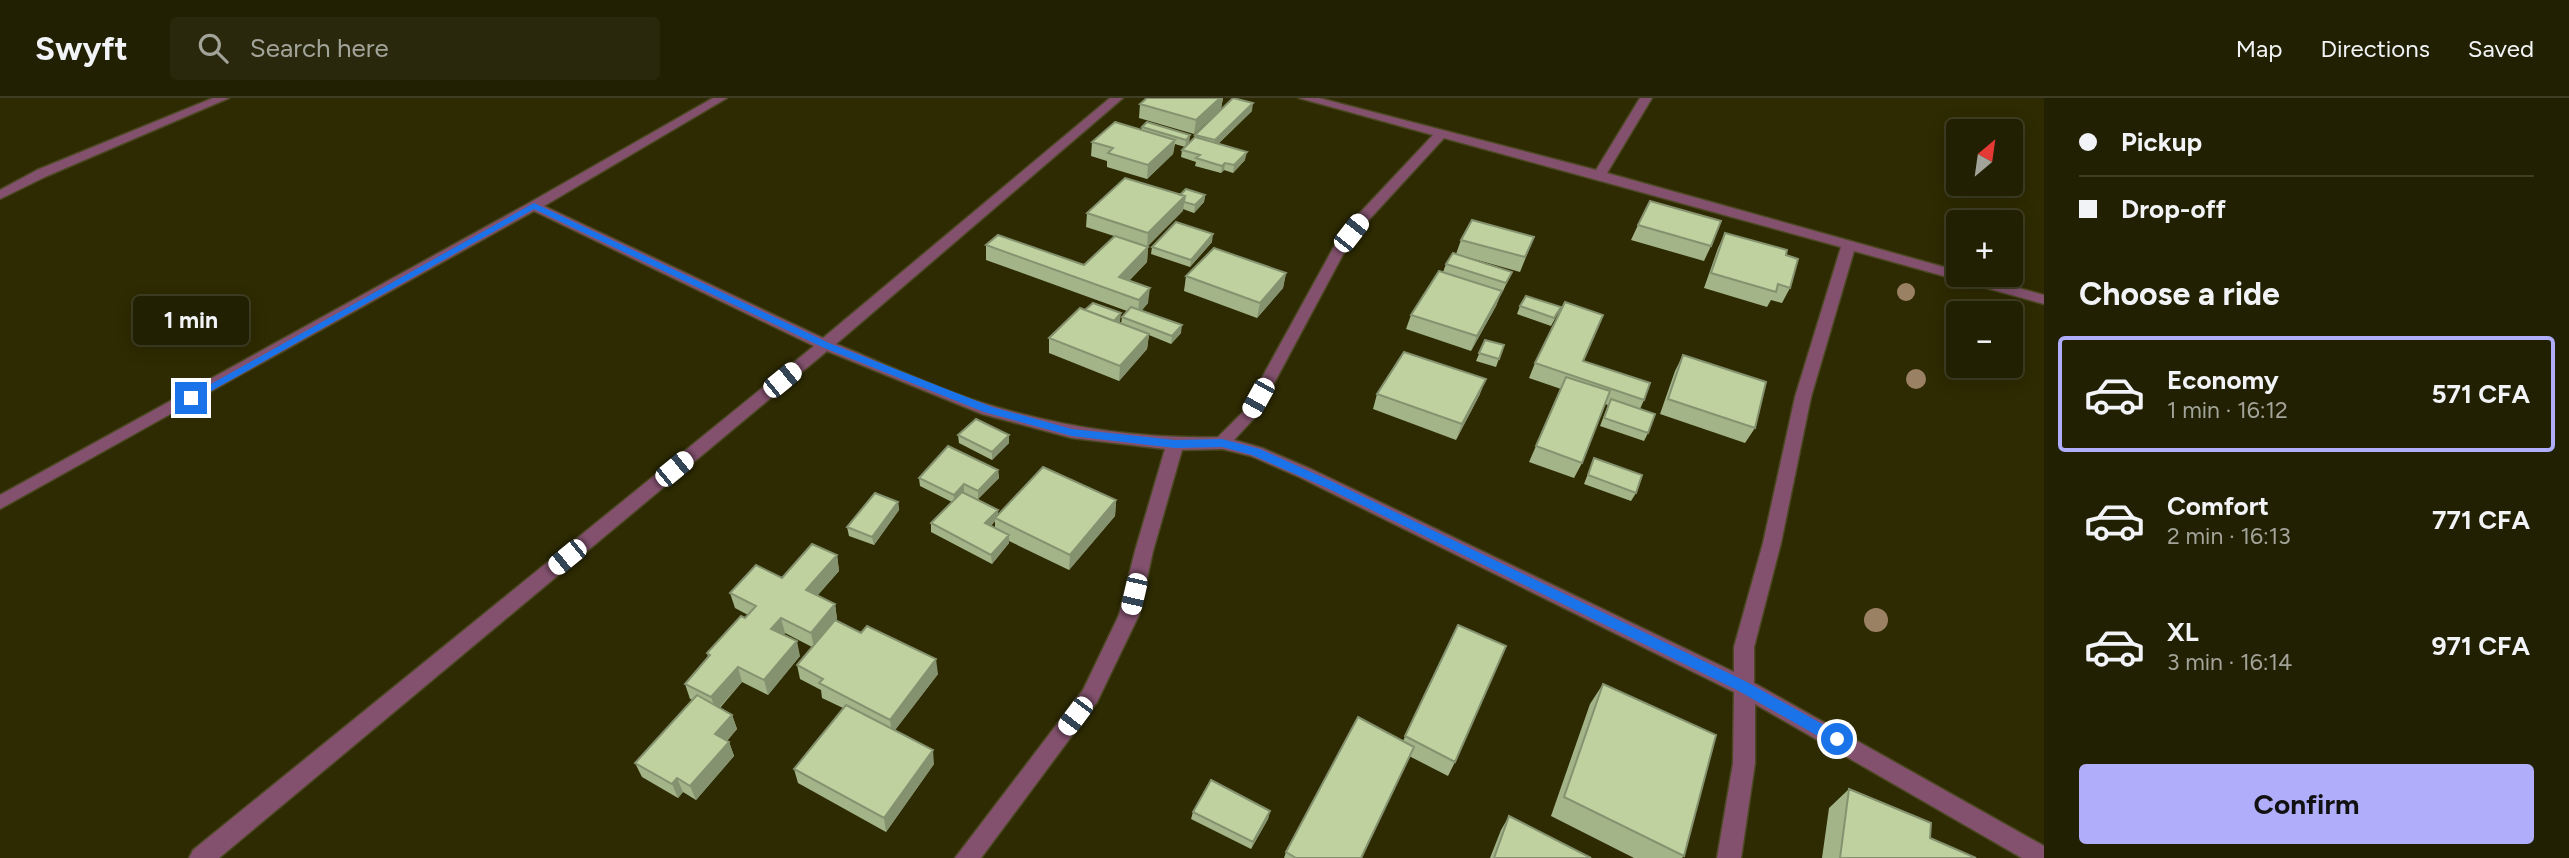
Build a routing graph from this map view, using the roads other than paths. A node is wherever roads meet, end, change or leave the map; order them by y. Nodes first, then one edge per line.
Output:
1 (223, 98) edge
2 (721, 98) edge
3 (1117, 98) edge
4 (1304, 98) edge
5 (1646, 98) edge
6 (1441, 133) junction
7 (1598, 175) junction
8 (0, 195) edge
9 (534, 206) junction
10 (1849, 245) junction
11 (2044, 300) edge
12 (825, 345) junction
13 (1222, 443) junction
14 (1175, 444) junction
15 (0, 503) edge
16 (1742, 686) junction
17 (201, 858) edge
18 (967, 858) edge
19 (1729, 858) edge
20 (2044, 858) edge

1 - 8 street
2 - 9 street
3 - 12 street
4 - 6 street
5 - 7 street
6 - 7 street
6 - 13 street
7 - 10 street
9 - 12 street
9 - 15 street
10 - 11 street
10 - 16 street
12 - 14 street
12 - 17 street
13 - 14 street
13 - 16 street
14 - 18 street
16 - 19 street
16 - 20 street

